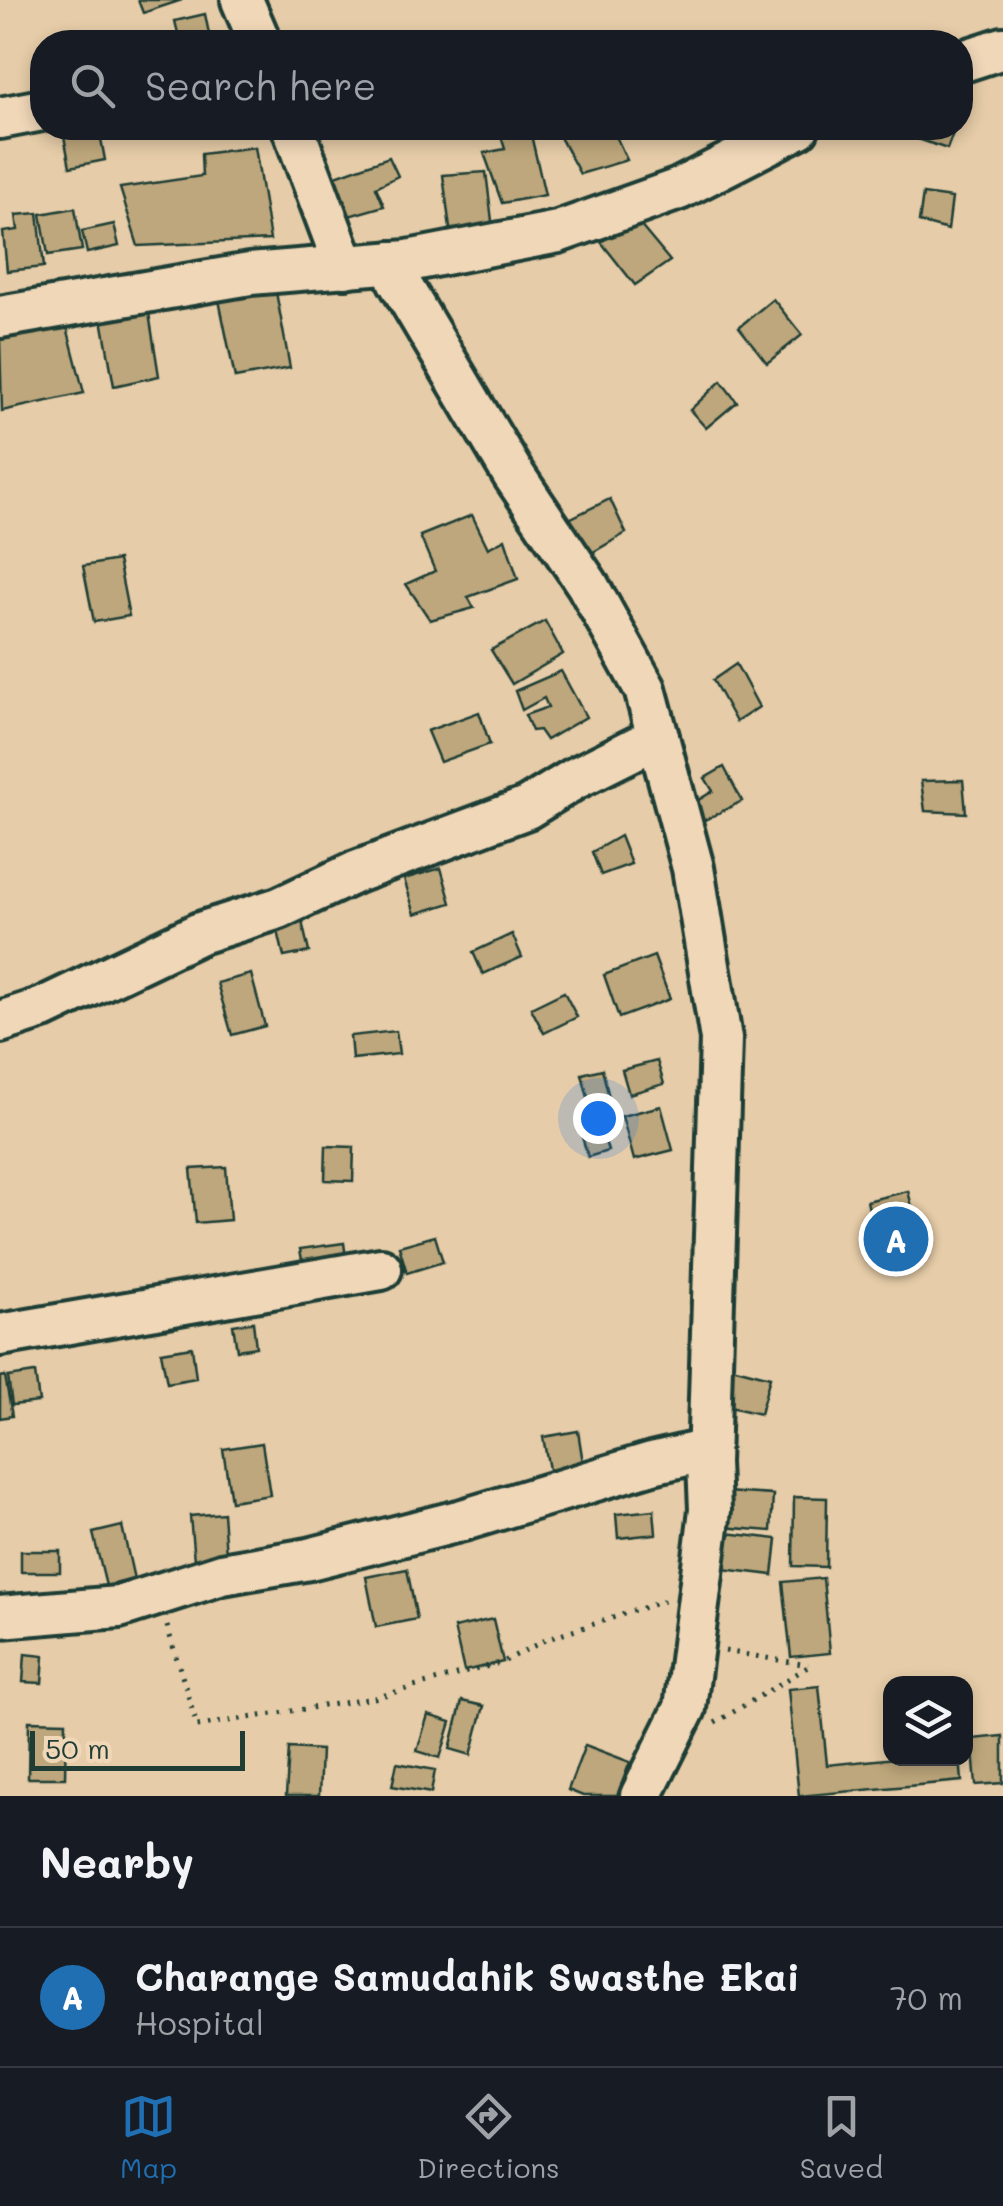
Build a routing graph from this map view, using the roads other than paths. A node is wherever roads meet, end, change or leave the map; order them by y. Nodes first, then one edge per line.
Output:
1 (242, 0) edge
2 (255, 30) edge
3 (1003, 48) edge
4 (973, 58) edge
5 (30, 112) edge
6 (0, 118) edge
7 (298, 140) edge
8 (775, 140) edge
9 (392, 262) junction
10 (346, 266) junction
11 (0, 317) edge
12 (658, 737) junction
13 (0, 1022) edge
14 (381, 1269) dead end
15 (0, 1335) edge
16 (708, 1450) junction
17 (0, 1617) edge
18 (641, 1796) edge

1 - 2 street
3 - 4 street
5 - 6 street
7 - 10 street
8 - 9 street
9 - 10 street
9 - 12 street
10 - 11 street
12 - 13 street
12 - 16 street
14 - 15 street
16 - 17 street
16 - 18 street

